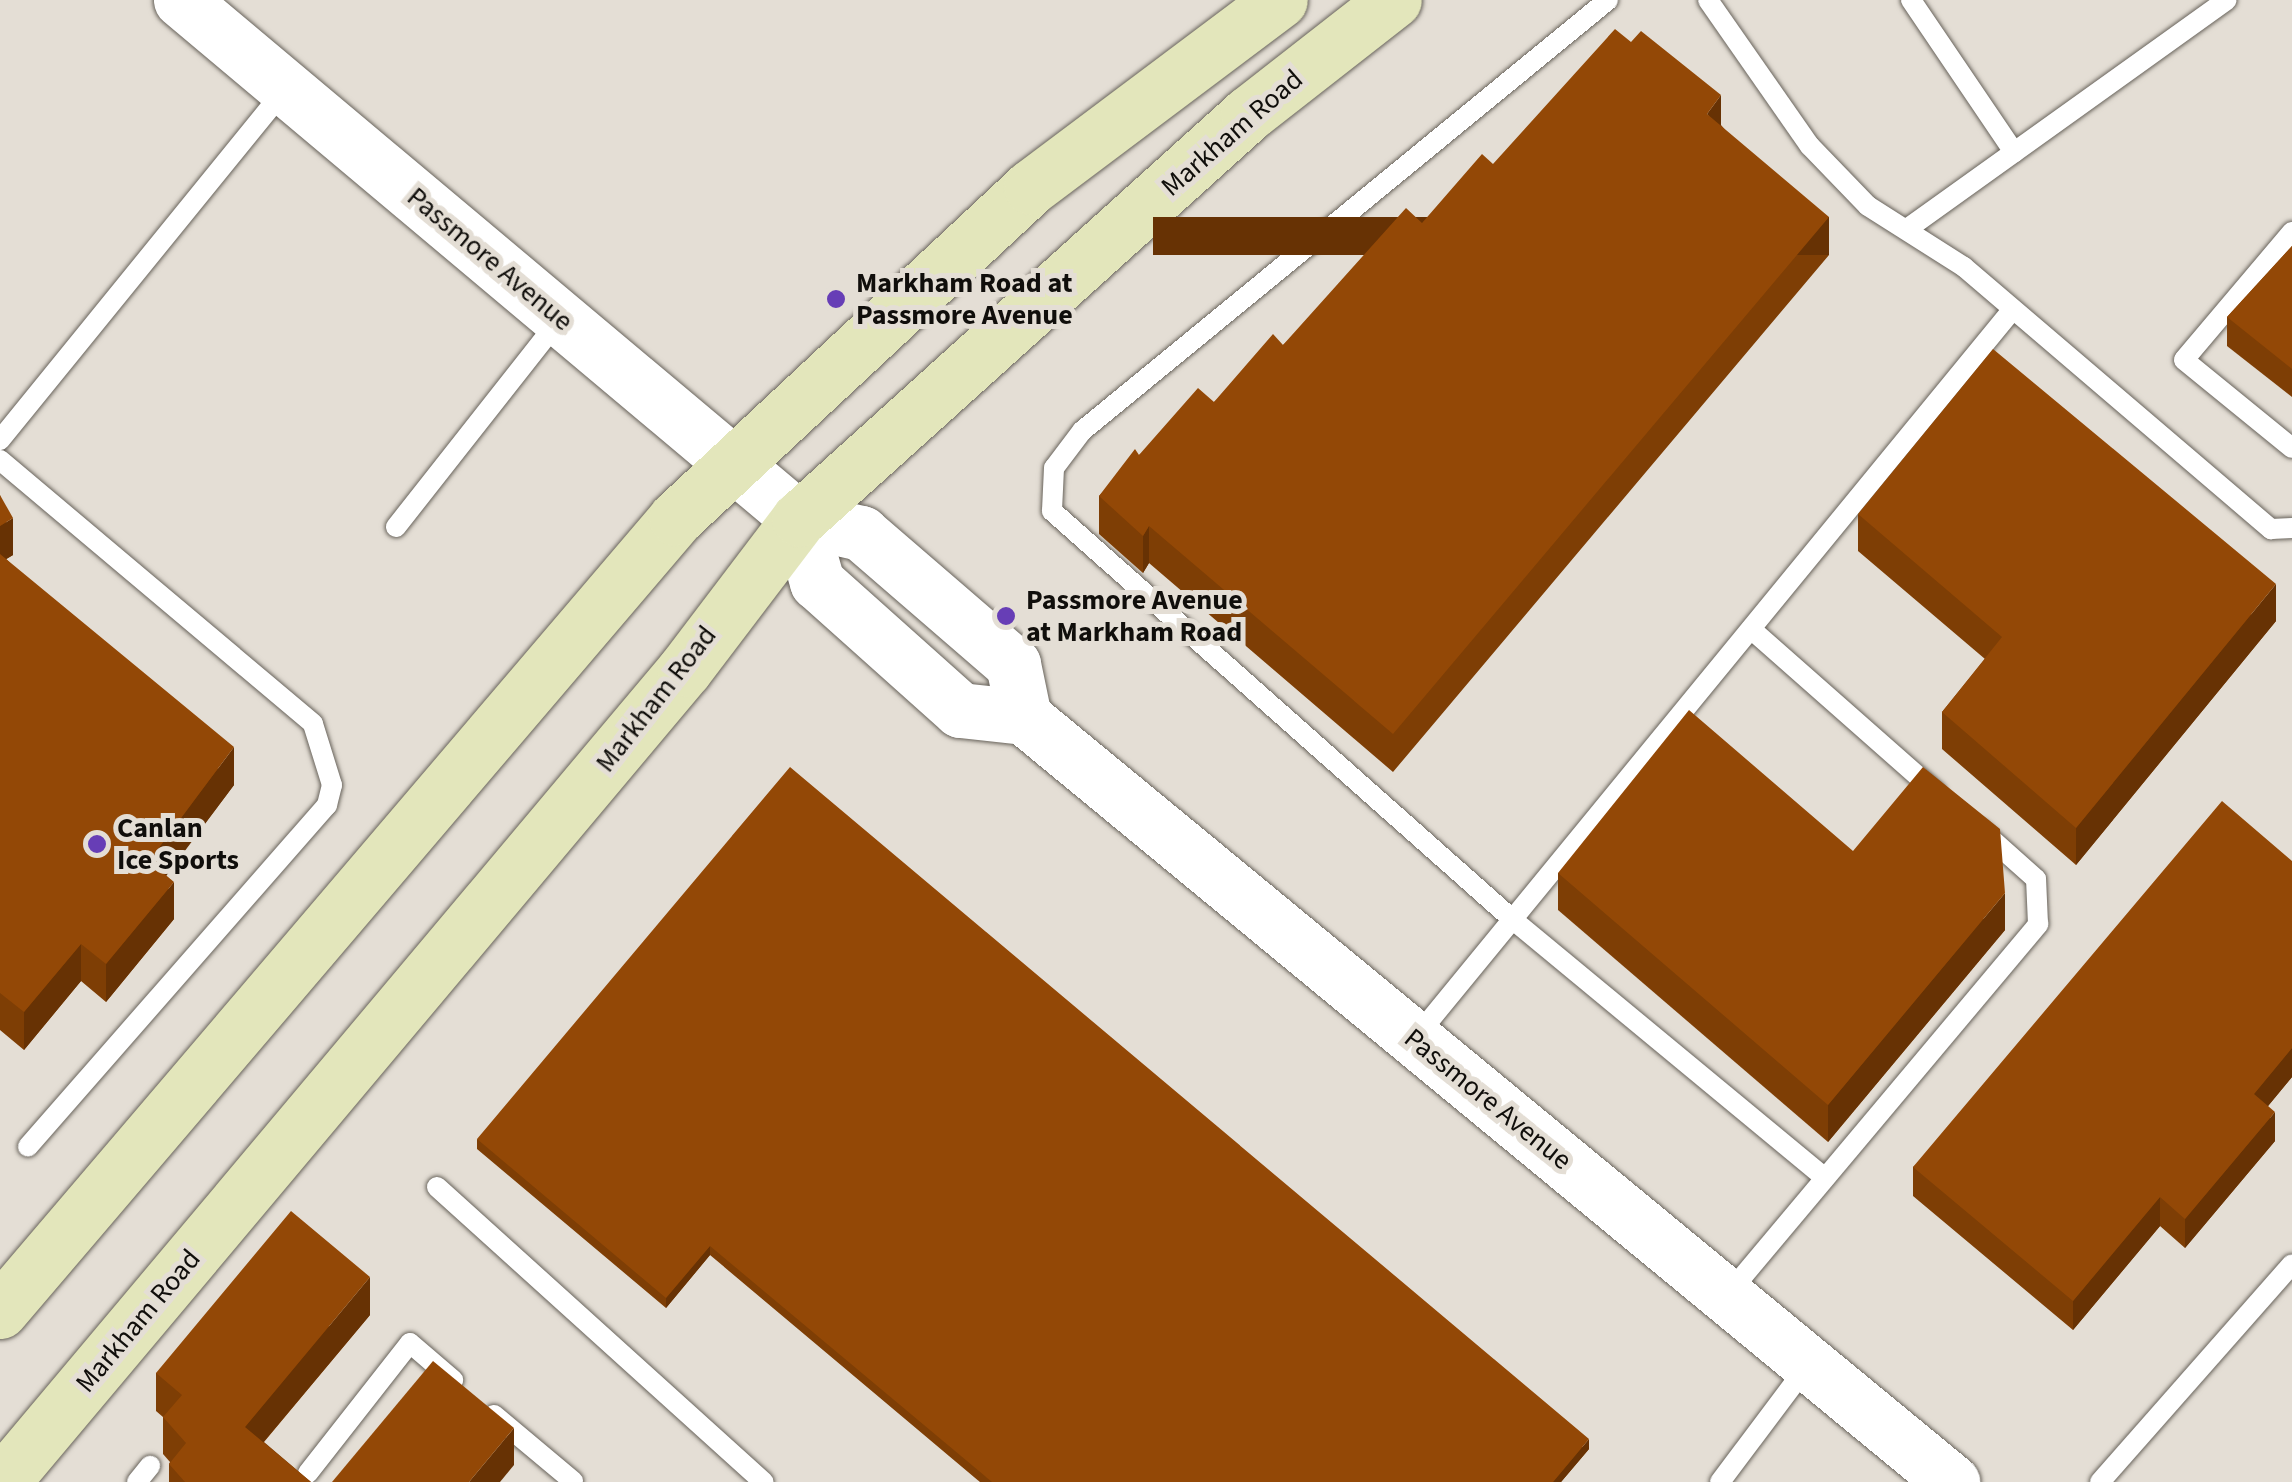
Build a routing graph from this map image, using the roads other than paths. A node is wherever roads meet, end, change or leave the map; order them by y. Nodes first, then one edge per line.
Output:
1 (181, 0) edge
2 (1280, 0) edge
3 (1394, 0) edge
4 (1608, 0) edge
5 (1708, 0) edge
6 (1911, 0) edge
7 (2227, 0) edge
8 (286, 88) junction
9 (2014, 152) junction
10 (1906, 229) junction
11 (2292, 232) edge
12 (2013, 310) junction
13 (560, 318) junction
14 (0, 440) edge
15 (2292, 448) edge
16 (0, 460) edge
17 (733, 462) junction
18 (799, 519) junction
19 (396, 527) dead end
20 (2292, 528) edge
21 (1751, 629) junction
22 (1512, 919) junction
23 (1414, 1038) junction
24 (28, 1146) dead end
25 (1825, 1178) junction
26 (437, 1188) dead end
27 (2292, 1264) edge
28 (1727, 1295) junction
29 (0, 1311) edge
30 (1809, 1363) junction
31 (13, 1470) edge
32 (308, 1473) edge
33 (573, 1482) edge
34 (764, 1482) edge
35 (1720, 1482) edge
36 (1952, 1482) edge
37 (2100, 1482) edge

1 - 8 street, Passmore Avenue
2 - 17 main road
3 - 18 main road, Markham Road
4 - 22 lane
5 - 10 lane
6 - 9 lane
7 - 9 lane
8 - 13 street, Passmore Avenue
8 - 14 lane
9 - 10 lane
10 - 12 lane
11 - 15 lane
12 - 20 lane
12 - 21 lane
13 - 17 street, Passmore Avenue
13 - 19 lane
16 - 24 lane
17 - 18 street, Passmore Avenue
17 - 29 main road
18 - 23 street, Passmore Avenue
18 - 31 main road, Markham Road
21 - 22 lane
21 - 25 lane
22 - 23 lane
22 - 25 lane
23 - 28 street, Passmore Avenue
25 - 28 lane
26 - 34 lane
27 - 37 lane
28 - 30 street, Passmore Avenue
30 - 35 lane
30 - 36 street, Passmore Avenue
32 - 33 lane

